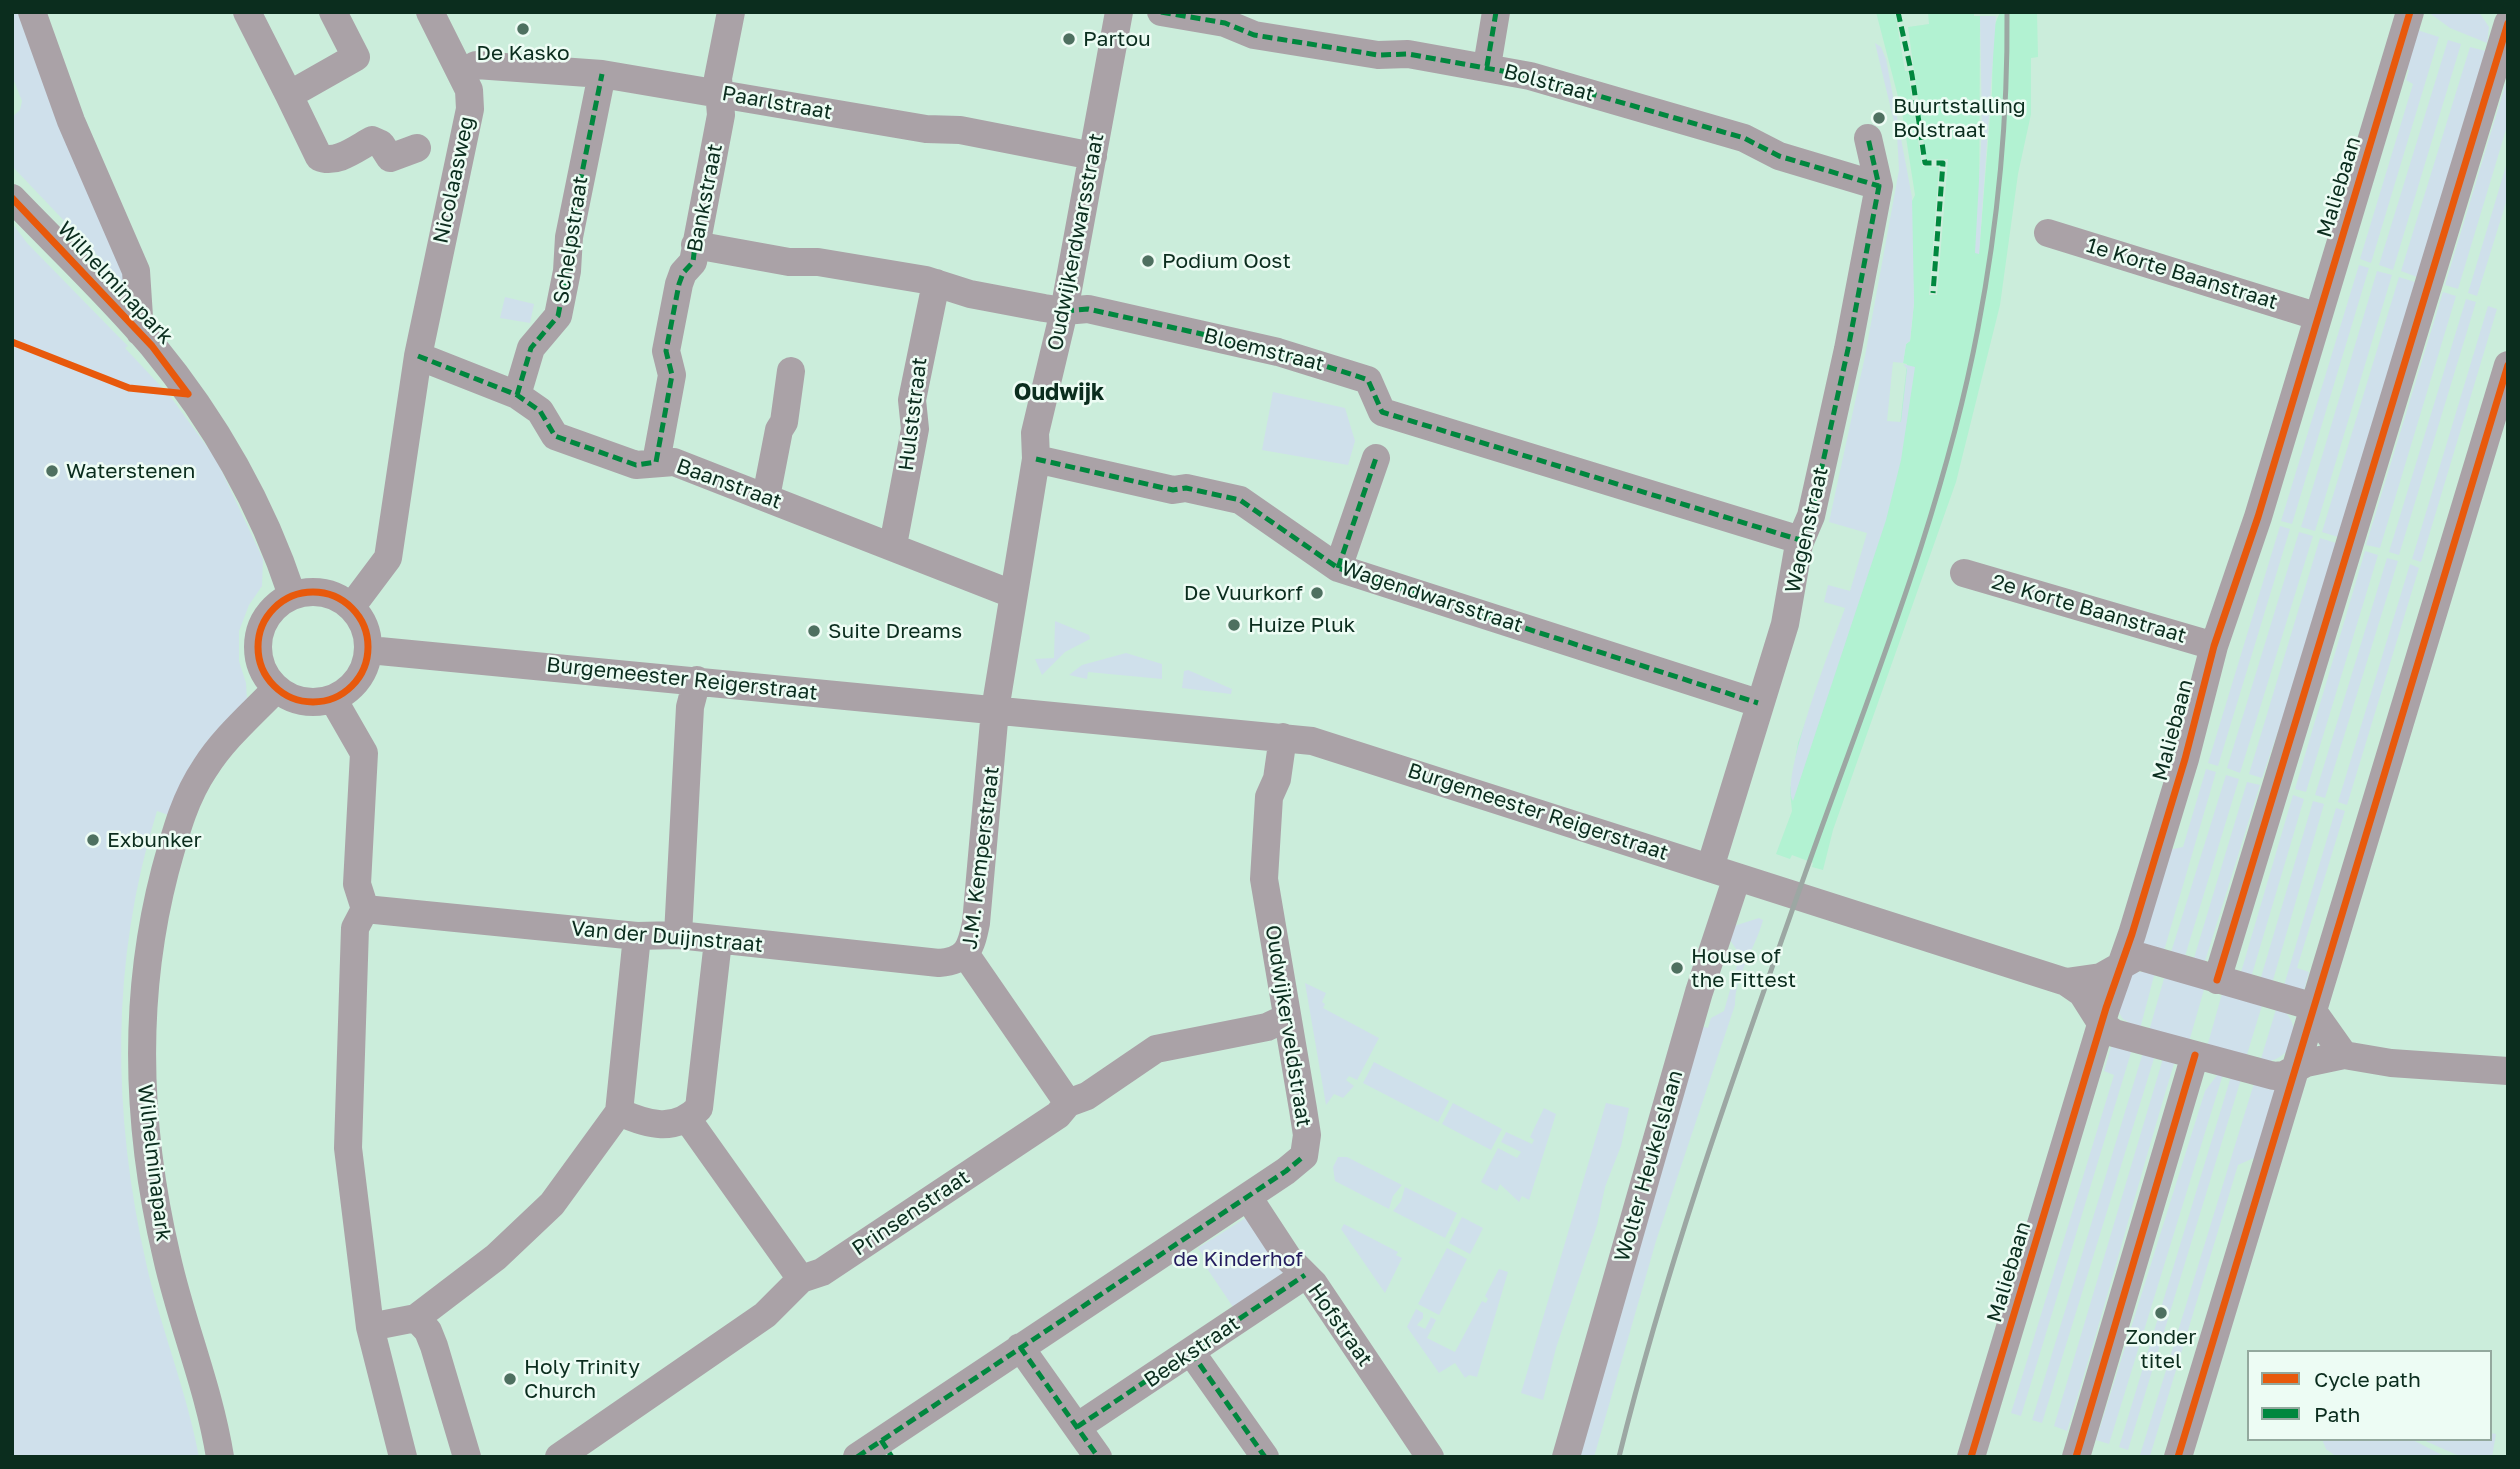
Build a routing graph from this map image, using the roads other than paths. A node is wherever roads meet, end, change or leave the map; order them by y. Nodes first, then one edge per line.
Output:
1 (32, 12) edge
2 (247, 12) edge
3 (333, 12) edge
4 (430, 12) edge
5 (731, 12) edge
6 (1119, 12) edge
7 (1160, 12) edge
8 (1496, 12) edge
9 (2410, 12) edge
10 (2508, 23) edge
11 (1488, 66) junction
12 (461, 73) junction
13 (602, 74) junction
14 (719, 93) junction
15 (289, 95) junction
16 (1868, 138) dead end
17 (417, 148) dead end
18 (1093, 156) junction
19 (1879, 186) junction
20 (12, 198) edge
21 (2048, 233) dead end
22 (695, 244) junction
23 (936, 283) junction
24 (1064, 311) junction
25 (2316, 316) junction
26 (140, 332) junction
27 (418, 356) junction
28 (2508, 365) edge
29 (791, 371) dead end
30 (517, 395) junction
31 (1376, 458) dead end
32 (1036, 459) junction
33 (656, 462) junction
34 (766, 497) junction
35 (1800, 540) junction
36 (893, 545) junction
37 (1338, 568) junction
38 (1964, 573) dead end
39 (1012, 594) junction
40 (292, 595) junction
41 (352, 606) junction
42 (2214, 646) junction
43 (369, 650) junction
44 (697, 680) junction
45 (275, 690) junction
46 (333, 699) junction
47 (1758, 703) junction
48 (995, 710) junction
49 (1283, 737) junction
50 (1710, 868) junction
51 (1737, 877) junction
52 (365, 909) junction
53 (678, 935) junction
54 (637, 936) junction
55 (718, 941) junction
56 (966, 955) junction
57 (2123, 962) junction
58 (2217, 980) junction
59 (2066, 982) junction
60 (2314, 1012) junction
61 (1286, 1018) junction
62 (2101, 1023) junction
63 (2195, 1055) junction
64 (2344, 1055) junction
65 (2295, 1070) junction
66 (2508, 1071) edge
67 (1068, 1103) junction
68 (619, 1112) junction
69 (688, 1120) junction
70 (1248, 1197) junction
71 (1305, 1275) junction
72 (801, 1279) junction
73 (416, 1318) junction
74 (370, 1327) junction
75 (1020, 1347) junction
76 (1191, 1353) junction
77 (1077, 1427) junction
78 (887, 1448) edge
79 (220, 1457) edge
80 (403, 1457) edge
81 (467, 1457) edge
82 (559, 1457) edge
83 (857, 1457) edge
84 (1098, 1457) edge
85 (1265, 1457) edge
86 (1430, 1457) edge
87 (1566, 1457) edge
88 (1971, 1457) edge
89 (2076, 1457) edge
90 (2178, 1457) edge

1 - 26 street, Wilhelminapark
2 - 15 street
3 - 15 street
4 - 12 street, Nicolaasweg
5 - 14 street, Bankstraat
6 - 18 street, Oudwijkerdwarsstraat
7 - 11 street, Bolstraat
8 - 11 street
9 - 25 street, Maliebaan
10 - 58 street
11 - 19 street, Bolstraat
12 - 13 street, Paarlstraat
12 - 27 street, Nicolaasweg
13 - 14 street, Paarlstraat
13 - 30 street, Schelpstraat
14 - 18 street, Paarlstraat
14 - 22 street, Bankstraat
15 - 17 street
16 - 19 street
18 - 24 street, Oudwijkerdwarsstraat
19 - 35 street, Wagenstraat
20 - 26 street, Wilhelminapark
21 - 25 street, 1e Korte Baanstraat
22 - 23 street, Bloemstraat
22 - 33 street, Bankstraat
23 - 24 street, Bloemstraat
23 - 36 street, Hulststraat
24 - 32 street, Oudwijkerdwarsstraat
24 - 35 street, Bloemstraat
25 - 42 street, Maliebaan
26 - 40 street, Wilhelminapark
27 - 30 street, Baanstraat
27 - 41 street, Nicolaasweg
28 - 60 street
29 - 34 street
30 - 33 street, Baanstraat
31 - 37 street
32 - 37 street, Wagendwarsstraat
32 - 39 street, Oudwijkerdwarsstraat
33 - 34 street, Baanstraat
34 - 36 street, Baanstraat
35 - 47 street, Wagenstraat
36 - 39 street, Baanstraat
37 - 47 street, Wagendwarsstraat
38 - 42 street, 2e Korte Baanstraat
39 - 48 street
40 - 41 street
40 - 45 street
41 - 43 street
42 - 57 street, Maliebaan
43 - 44 street, Burgemeester Reigerstraat
43 - 46 street
44 - 48 street, Burgemeester Reigerstraat
44 - 53 street
45 - 46 street
45 - 79 street, Wilhelminapark
46 - 52 street
47 - 50 street, Wagenstraat
48 - 49 street, Burgemeester Reigerstraat
48 - 56 street, J.M. Kemperstraat
49 - 50 street, Burgemeester Reigerstraat
49 - 61 street, Oudwijkerveldstraat
50 - 51 street, Burgemeester Reigerstraat
51 - 59 street, Burgemeester Reigerstraat
51 - 87 street, Wolter Heukelslaan
52 - 54 street, Van der Duijnstraat
52 - 74 street
53 - 54 street, Van der Duijnstraat
53 - 55 street, Van der Duijnstraat
54 - 68 street
55 - 56 street, Van der Duijnstraat
55 - 69 street
56 - 67 street, J.M. Kemperstraat
57 - 58 street, Burgemeester Reigerstraat
57 - 59 street, Burgemeester Reigerstraat
57 - 62 street, Maliebaan
58 - 60 street, Burgemeester Reigerstraat
59 - 62 street, Burgemeester Reigerstraat
60 - 64 street
60 - 65 street
61 - 67 street, Prinsenstraat
61 - 70 street, Oudwijkerveldstraat
62 - 63 street
62 - 88 street, Maliebaan
63 - 65 street
63 - 89 street
64 - 65 street
64 - 66 street
65 - 90 street
67 - 72 street, Prinsenstraat
68 - 69 street
68 - 73 street
69 - 72 street
70 - 71 street, Hofstraat
70 - 75 street, Oudwijkerveldstraat
71 - 76 street, Beekstraat
71 - 86 street, Hofstraat
72 - 82 street, Prinsenstraat
73 - 74 street
73 - 81 street
74 - 80 street
75 - 77 street
75 - 78 street, Oudwijkerveldstraat
76 - 77 street, Beekstraat
76 - 85 street
77 - 84 street
78 - 83 street, Oudwijkerveldstraat

